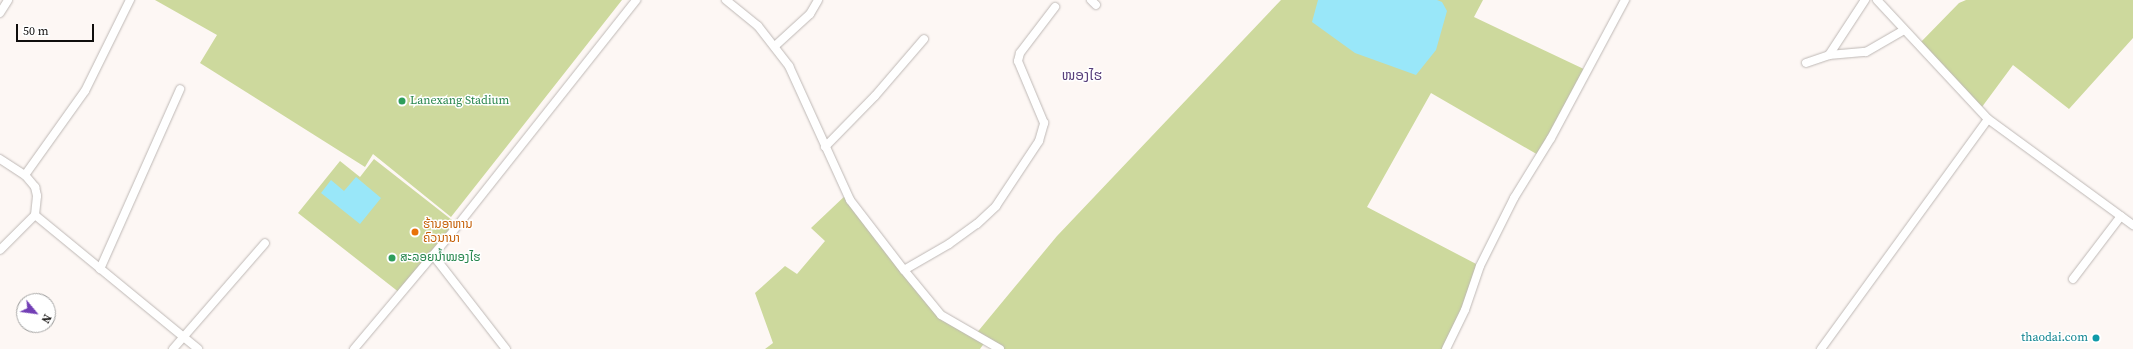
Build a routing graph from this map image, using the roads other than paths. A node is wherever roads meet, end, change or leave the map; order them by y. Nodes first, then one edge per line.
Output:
1 (8, 0) edge
2 (130, 0) edge
3 (636, 0) edge
4 (726, 0) edge
5 (818, 0) edge
6 (1625, 0) edge
7 (1865, 0) edge
8 (1877, 0) edge
9 (1055, 7) dead end
10 (0, 12) edge
11 (1904, 30) junction
12 (924, 39) dead end
13 (775, 46) junction
14 (1829, 55) junction
15 (1806, 63) dead end
16 (180, 89) dead end
17 (1988, 120) junction
18 (826, 147) junction
19 (0, 159) edge
20 (25, 175) junction
21 (36, 215) junction
22 (2121, 216) junction
23 (2133, 225) edge
24 (265, 243) dead end
25 (0, 250) edge
26 (433, 255) junction
27 (100, 269) junction
28 (904, 270) junction
29 (2073, 279) dead end
30 (183, 337) junction
31 (173, 349) edge
32 (198, 349) edge
33 (354, 349) edge
34 (506, 349) edge
35 (1000, 349) edge
36 (1446, 349) edge
37 (1821, 349) edge

1 - 10 street
2 - 20 street
3 - 26 street
4 - 13 street
5 - 13 street
6 - 36 street
7 - 14 street
8 - 11 street
9 - 28 street
11 - 14 street
11 - 17 street
12 - 18 street
13 - 18 street
14 - 15 street
16 - 27 street
17 - 22 street
17 - 37 street
18 - 28 street
19 - 20 street
20 - 21 street
21 - 25 street
21 - 27 street
22 - 23 street
22 - 29 street
24 - 30 street
26 - 33 street
26 - 34 street
27 - 30 street
28 - 35 street
30 - 31 street
30 - 32 street

